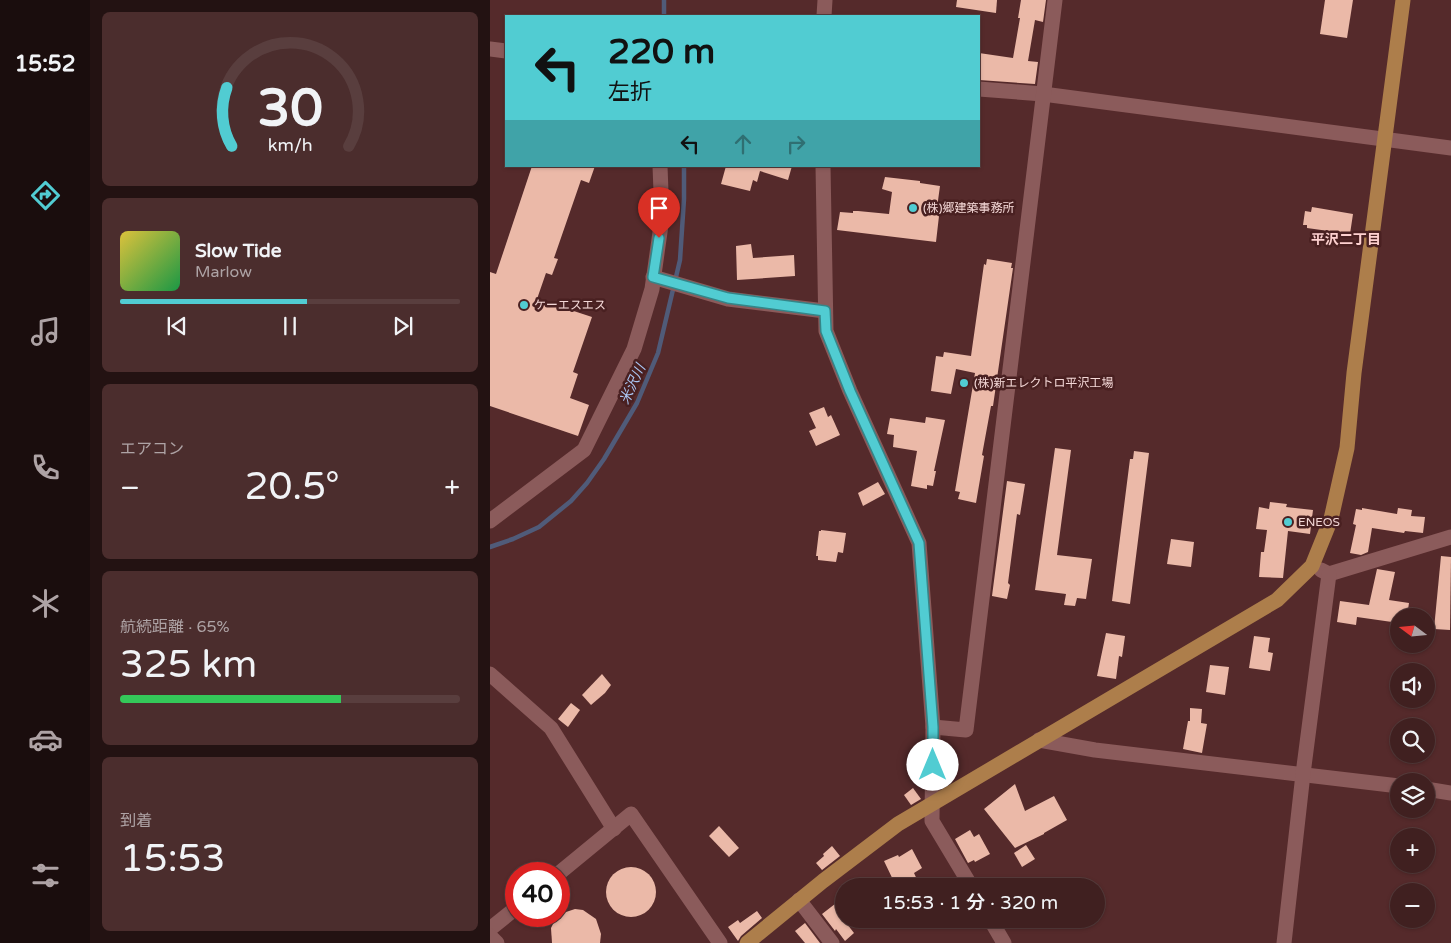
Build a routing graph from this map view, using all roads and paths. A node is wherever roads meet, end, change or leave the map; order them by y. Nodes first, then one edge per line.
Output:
1 (825, 0) edge
2 (1055, 0) edge
3 (1403, 0) edge
4 (824, 15) edge
5 (490, 49) edge
6 (505, 51) edge
7 (980, 88) edge
8 (1043, 94) junction
9 (1385, 140) junction
10 (1451, 148) edge
11 (660, 167) edge
12 (823, 167) edge
13 (653, 277) junction
14 (825, 311) junction
15 (490, 522) edge
16 (1451, 537) edge
17 (1312, 566) junction
18 (1329, 574) junction
19 (490, 674) edge
20 (933, 727) junction
21 (1039, 740) junction
22 (1304, 774) junction
23 (1390, 785) edge
24 (1435, 791) edge
25 (1451, 793) edge
26 (932, 804) junction
27 (614, 829) junction
28 (570, 864) edge
29 (965, 878) edge
30 (799, 900) junction
31 (505, 917) edge
32 (995, 928) edge
33 (490, 929) edge
34 (490, 936) edge
35 (497, 943) edge
36 (720, 943) edge
37 (747, 943) edge
38 (832, 943) edge
39 (1004, 943) edge
40 (1284, 943) edge

1 - 4 street
2 - 8 street
3 - 9 main road
5 - 6 street
7 - 8 street
8 - 9 street
8 - 20 street
9 - 10 street
9 - 17 main road
11 - 13 street
12 - 14 street
13 - 14 street
13 - 15 street
14 - 20 street
16 - 18 street
17 - 18 street
17 - 21 main road
18 - 22 street
19 - 27 street
20 - 26 street
21 - 22 street
21 - 26 main road
22 - 23 street
22 - 40 street
24 - 25 street
26 - 29 street
26 - 30 main road
27 - 28 street
27 - 36 street
30 - 37 main road
30 - 38 street
31 - 33 street
32 - 39 street
34 - 35 street

